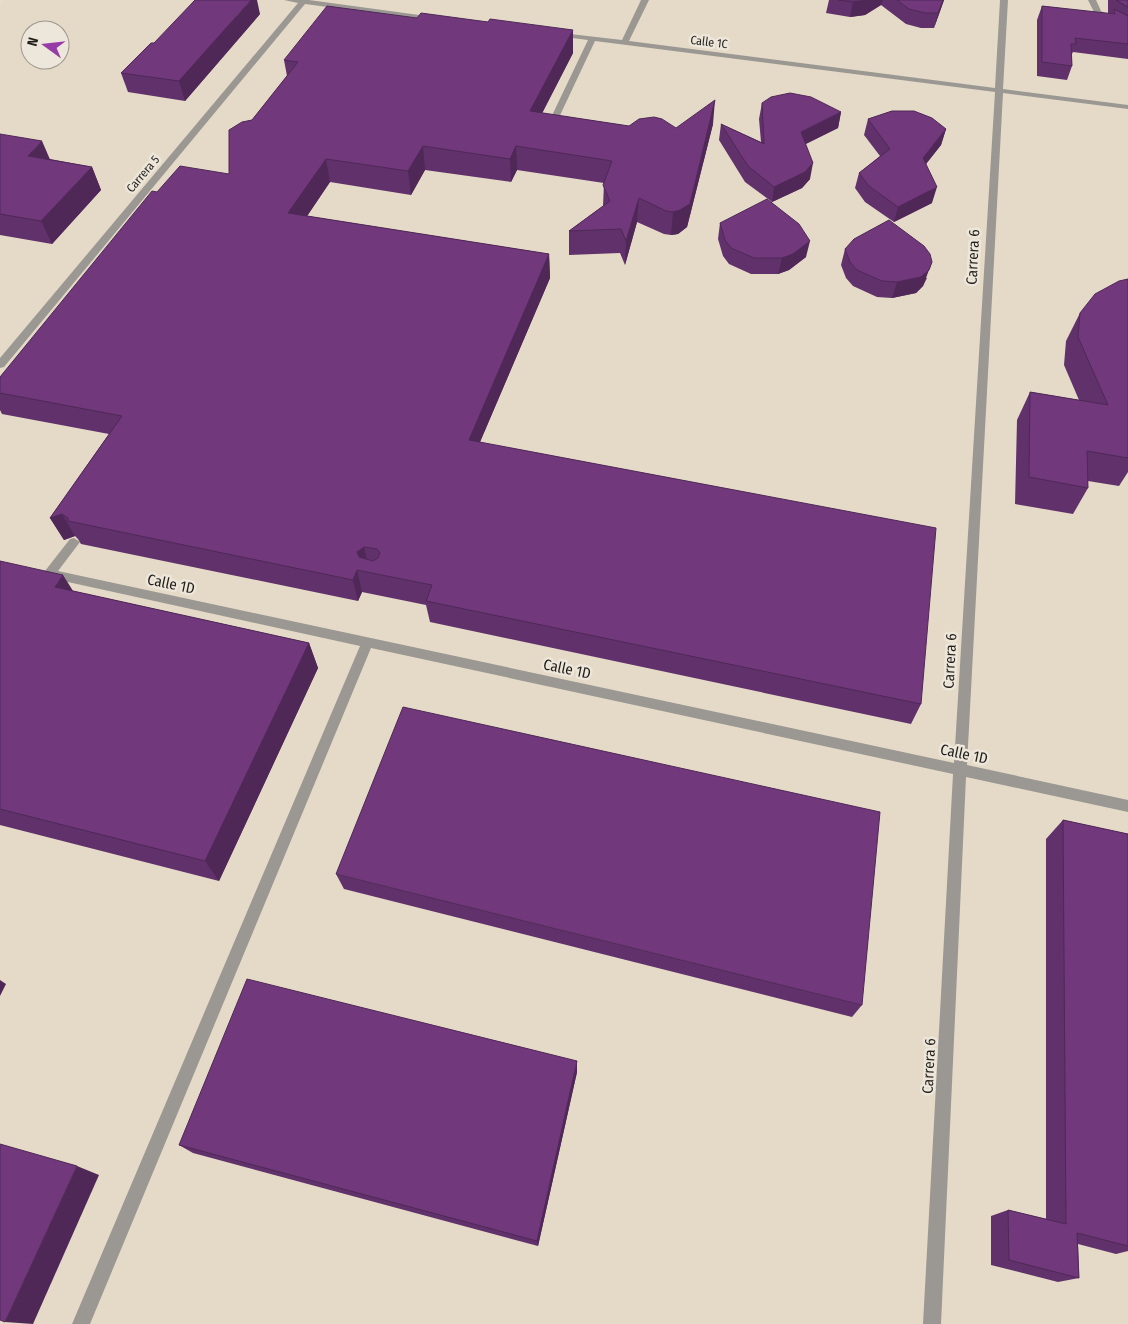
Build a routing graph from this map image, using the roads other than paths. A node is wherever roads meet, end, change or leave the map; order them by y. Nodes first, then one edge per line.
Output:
1 (288, 0) edge
2 (645, 0) edge
3 (1004, 0) edge
4 (1092, 0) edge
5 (304, 1) edge
6 (438, 19) edge
7 (1128, 29) edge
8 (544, 33) edge
9 (592, 39) junction
10 (624, 43) junction
11 (998, 90) junction
12 (1128, 107) edge
13 (550, 128) edge
14 (0, 365) edge
15 (74, 542) edge
16 (33, 571) edge
17 (49, 574) junction
18 (367, 643) junction
19 (960, 770) junction
20 (1128, 806) edge
21 (81, 1324) edge
22 (932, 1324) edge

1 - 5 street
2 - 10 street
3 - 11 street, Carrera 6
4 - 7 street
5 - 6 street
5 - 14 street, Carrera 5
8 - 9 street, Calle 1C
9 - 10 street, Calle 1C
9 - 13 street
10 - 11 street, Calle 1C
11 - 12 street, Calle 1C
11 - 19 street, Carrera 6
15 - 17 street
16 - 17 street, Calle 1D
17 - 18 street, Calle 1D
18 - 19 street, Calle 1D
18 - 21 street
19 - 20 street, Calle 1D
19 - 22 street, Carrera 6

